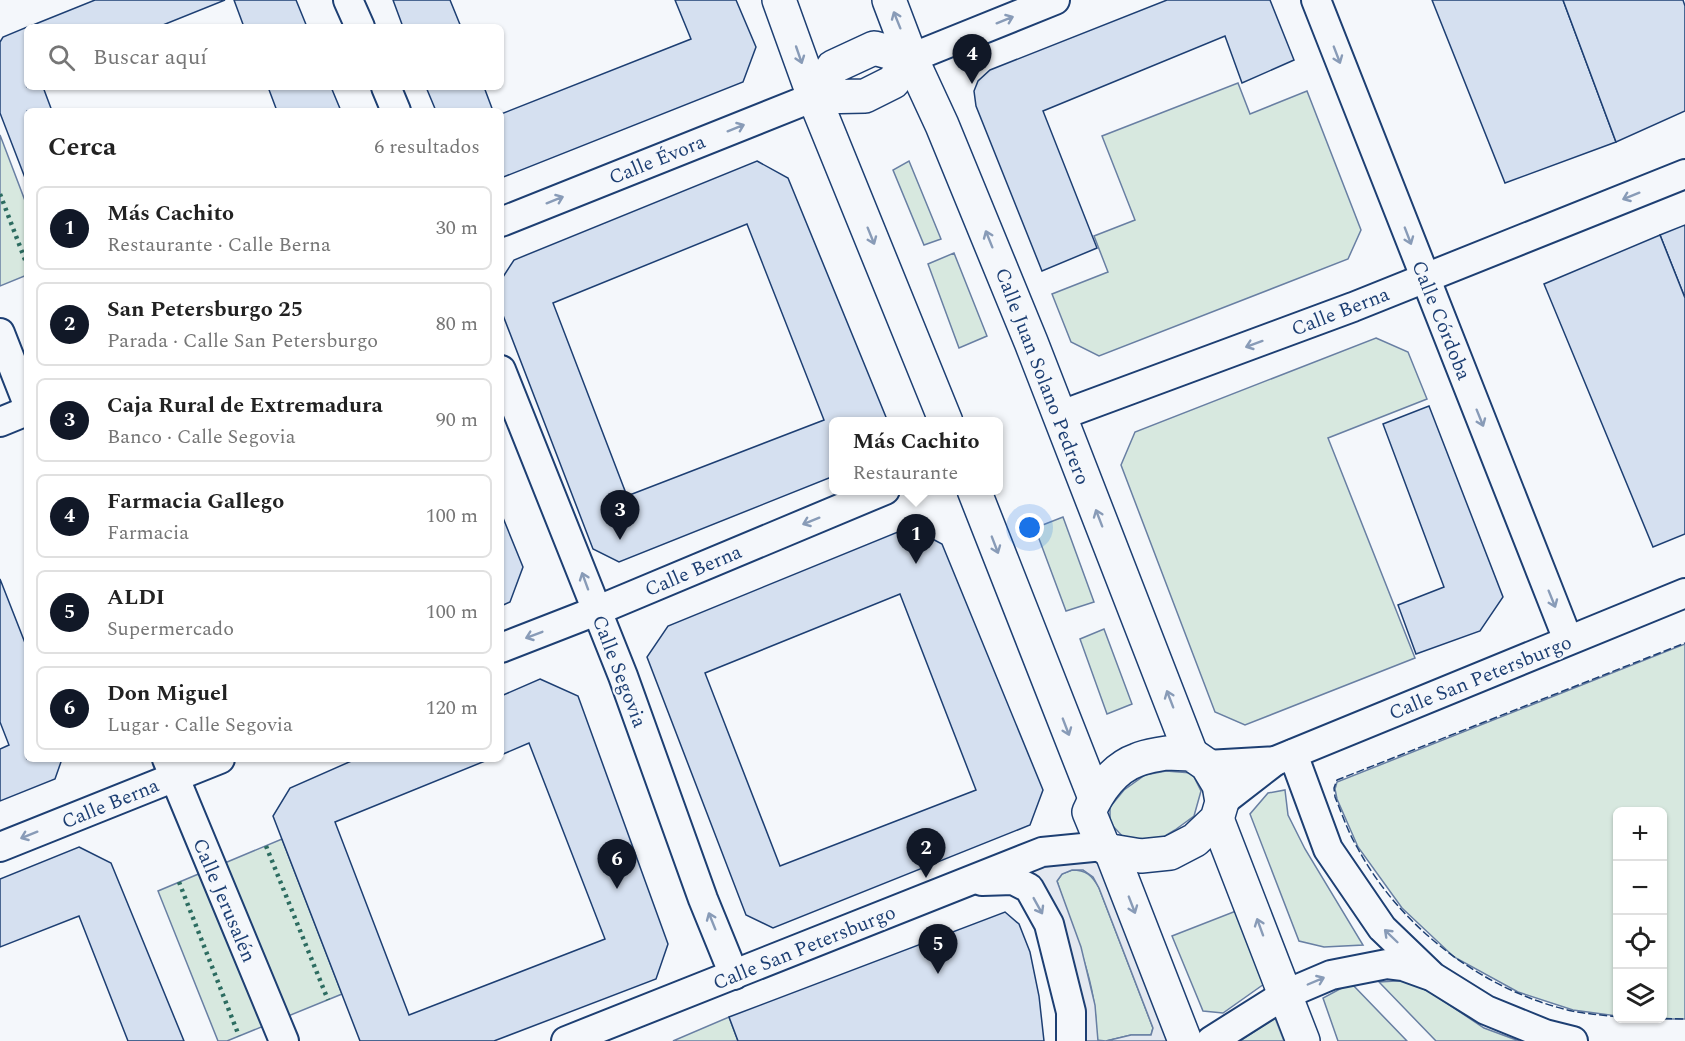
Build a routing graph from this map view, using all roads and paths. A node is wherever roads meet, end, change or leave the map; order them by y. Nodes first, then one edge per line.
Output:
1 (348, 0) edge
2 (779, 0) edge
3 (889, 0) edge
4 (1055, 0) edge
5 (1316, 0) edge
6 (359, 24) edge
7 (911, 58) junction
8 (387, 90) edge
9 (814, 97) junction
10 (395, 108) edge
11 (1685, 174) edge
12 (504, 221) edge
13 (1425, 278) junction
14 (0, 333) edge
15 (504, 377) edge
16 (24, 394) edge
17 (24, 412) edge
18 (1059, 416) junction
19 (944, 417) edge
20 (0, 422) edge
21 (873, 495) edge
22 (976, 495) edge
23 (1685, 593) edge
24 (596, 611) junction
25 (1568, 640) junction
26 (504, 647) edge
27 (1284, 758) junction
28 (1199, 759) junction
29 (203, 762) edge
30 (170, 768) edge
31 (1092, 805) junction
32 (1220, 810) junction
33 (0, 847) edge
34 (1107, 848) junction
35 (1042, 852) junction
36 (971, 881) junction
37 (734, 975) junction
38 (1433, 977) junction
39 (1284, 995) junction
40 (284, 1041) edge
41 (566, 1041) edge
42 (1071, 1041) edge
43 (1185, 1041) edge
44 (1211, 1041) edge
45 (1303, 1041) edge
46 (1574, 1041) edge

1 - 6 street
2 -> 9 main road
7 -> 3 main road, Calle Juan Solano Pedrero
7 -> 4 street
5 -> 13 street, Calle Córdoba
7 - 9 main road, Calle Évora
18 -> 7 main road, Calle Juan Solano Pedrero
8 - 10 street
12 -> 9 street, Calle Évora
9 -> 19 main road
11 -> 13 street, Calle Berna
13 -> 18 street, Calle Berna
13 -> 25 street, Calle Córdoba
14 - 16 street
24 -> 15 street, Calle Segovia
17 - 20 street
28 -> 18 main road, Calle Juan Solano Pedrero
21 -> 24 street, Calle Berna
22 -> 31 main road
23 - 25 street, Calle San Petersburgo
24 -> 26 street, Calle Berna
37 -> 24 street, Calle Segovia
25 - 27 street, Calle San Petersburgo
27 - 28 street, Calle San Petersburgo
27 - 32 street, Calle San Petersburgo
38 -> 27 street
28 - 31 main road
28 - 32 main road
29 - 30 street, Calle Berna
30 -> 33 street, Calle Berna
30 - 40 street, Calle Jerusalén
31 - 34 main road
31 - 35 street, Calle San Petersburgo
32 - 34 main road
39 -> 32 main road
34 - 35 street, Calle San Petersburgo
34 -> 43 main road
35 - 36 street, Calle San Petersburgo
36 - 37 street, Calle San Petersburgo
36 -> 42 street
37 - 41 street, Calle San Petersburgo
39 -> 38 street
38 - 46 street
39 - 44 street
39 - 45 main road

